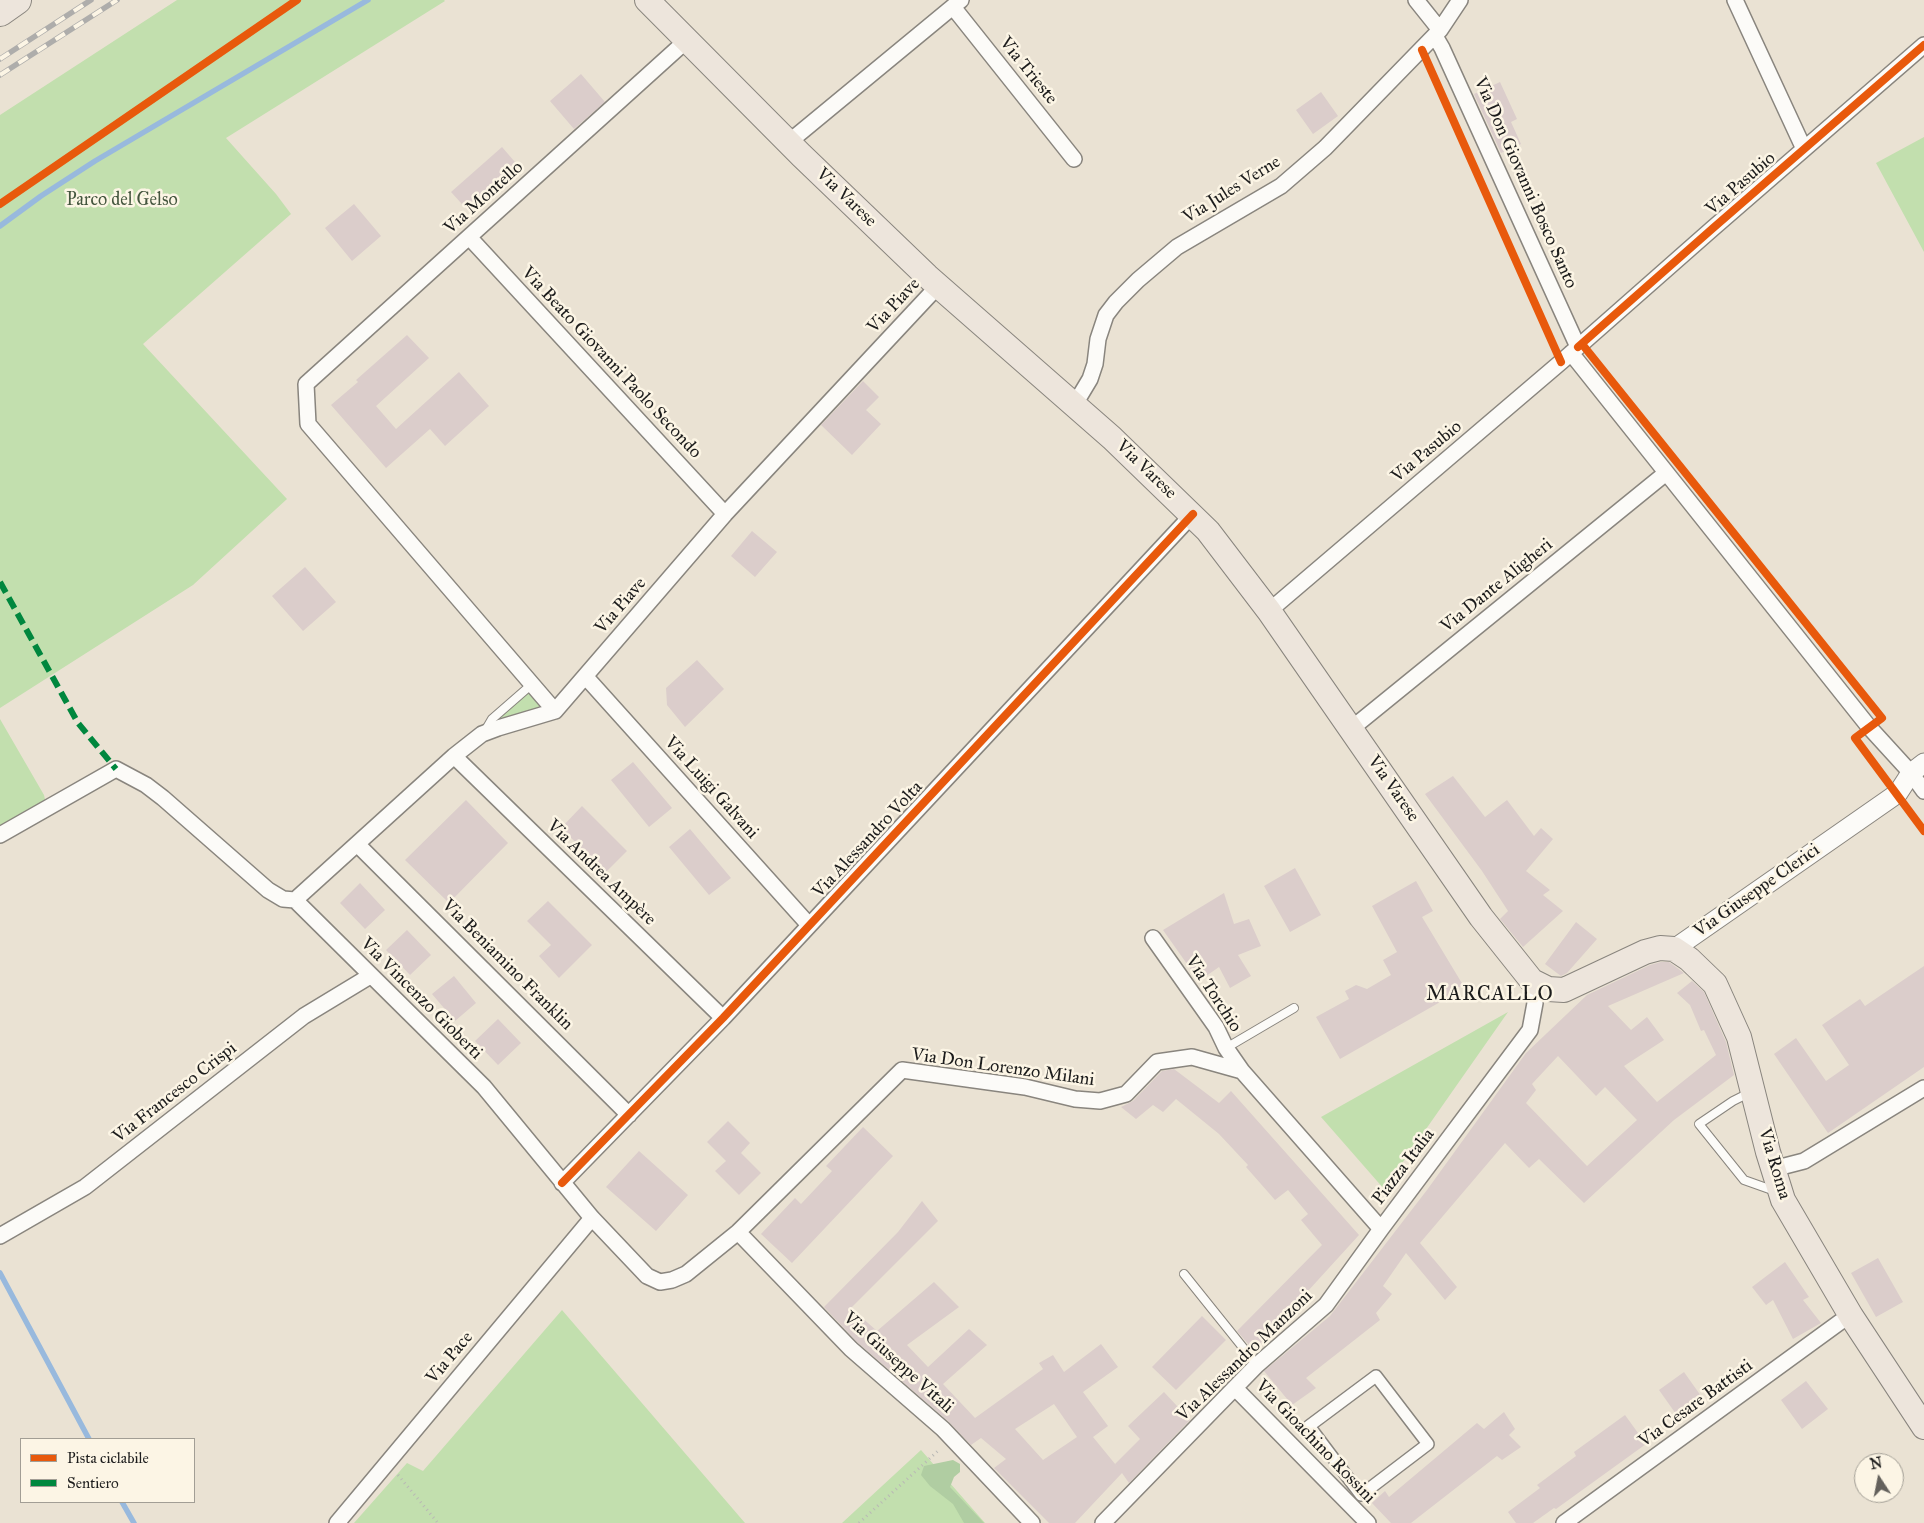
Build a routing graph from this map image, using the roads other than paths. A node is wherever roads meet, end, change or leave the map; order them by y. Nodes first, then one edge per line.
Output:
1 (17, 0) edge
2 (647, 0) edge
3 (1416, 0) edge
4 (1460, 0) edge
5 (1735, 0) edge
6 (957, 3) edge
7 (0, 12) edge
8 (1438, 33) junction
9 (687, 40) junction
10 (1924, 45) edge
11 (789, 142) junction
12 (1804, 149) junction
13 (1074, 159) dead end
14 (470, 237) junction
15 (938, 286) junction
16 (1575, 350) junction
17 (1075, 404) junction
18 (1666, 473) junction
19 (725, 514) junction
20 (1192, 514) junction
21 (1269, 611) junction
22 (585, 676) junction
23 (530, 684) junction
24 (554, 711) junction
25 (1351, 729) junction
26 (482, 734) junction
27 (454, 756) junction
28 (1918, 768) edge
29 (1924, 791) edge
30 (0, 835) edge
31 (357, 844) junction
32 (294, 900) junction
33 (809, 925) junction
34 (1153, 938) dead end
35 (1674, 949) junction
36 (370, 976) junction
37 (1532, 981) junction
38 (1294, 1008) dead end
39 (723, 1018) junction
40 (1226, 1048) junction
41 (1242, 1070) junction
42 (1924, 1088) edge
43 (1753, 1091) junction
44 (629, 1115) junction
45 (1773, 1169) junction
46 (562, 1183) junction
47 (1780, 1192) junction
48 (592, 1218) junction
49 (1381, 1229) junction
50 (738, 1232) junction
51 (0, 1236) edge
52 (1184, 1274) dead end
53 (672, 1280) joint
54 (1851, 1316) junction
55 (1257, 1365) junction
56 (1235, 1388) junction
57 (1924, 1428) edge
58 (1360, 1495) joint
59 (337, 1523) edge
60 (1032, 1523) edge
61 (1103, 1523) edge
62 (1368, 1523) edge
63 (1564, 1523) edge

1 - 7 highway
2 - 9 main road, Via Varese
3 - 8 street, Via Don Giovanni Bosco Santo
4 - 8 street, Via Jules Verne
5 - 12 street
6 - 11 street
6 - 13 street, Via Trieste
8 - 16 street, Via Don Giovanni Bosco Santo
8 - 17 street, Via Jules Verne
9 - 11 main road, Via Varese
9 - 14 street, Via Montello
10 - 12 street, Via Pasubio
11 - 15 main road, Via Varese
12 - 16 street, Via Pasubio
14 - 19 street, Via Beato Giovanni Paolo Secondo
14 - 23 street, Via Montello
15 - 17 main road, Via Varese
15 - 19 street, Via Piave
16 - 18 street, Via Don Giovanni Bosco Santo
16 - 21 street, Via Pasubio
17 - 20 main road, Via Varese
18 - 25 street, Via Dante Aligheri
18 - 28 street, Via Don Giovanni Bosco Santo
19 - 22 street, Via Piave
20 - 21 main road, Via Varese
20 - 33 street, Via Alessandro Volta
21 - 25 main road, Via Varese
22 - 24 street, Via Piave
22 - 33 street, Via Luigi Galvani
23 - 24 street
23 - 26 lane
24 - 26 street
25 - 37 main road, Via Varese
26 - 27 street
27 - 31 street
27 - 39 street, Via Andrea Ampère
28 - 29 street, Via Don Giovanni Bosco Santo
28 - 35 street, Via Giuseppe Clerici
30 - 32 street, Via Vincenzo Gioberti
31 - 32 street
31 - 44 street, Via Beniamino Franklin
32 - 36 street, Via Vincenzo Gioberti
33 - 39 street, Via Alessandro Volta
34 - 40 street, Via Torchio
35 - 37 main road, Via Varese
35 - 43 main road, Via Roma
36 - 46 street, Via Vincenzo Gioberti
36 - 51 street, Via Francesco Crispi
37 - 49 street, Piazza Italia
38 - 40 lane
39 - 44 street, Via Alessandro Volta
40 - 41 street, Via Torchio
41 - 49 street, Piazza Italia
41 - 50 street, Via Don Lorenzo Milani
42 - 45 street
43 - 45 main road, Via Roma
43 - 47 lane
44 - 46 street, Via Alessandro Volta
45 - 47 main road, Via Roma
46 - 48 street, Via Vincenzo Gioberti
47 - 54 main road, Via Roma
48 - 53 street, Via Vincenzo Gioberti
48 - 59 street, Via Pace
49 - 55 street, Via Alessandro Manzoni
50 - 53 street, Via Don Lorenzo Milani
50 - 60 street, Via Giuseppe Vitali
52 - 55 lane
54 - 57 main road, Via Roma
54 - 63 street, Via Cesare Battisti
55 - 56 street, Via Alessandro Manzoni
56 - 61 street, Via Alessandro Manzoni
56 - 62 street, Via Gioachino Rossini
58 - 58 street

